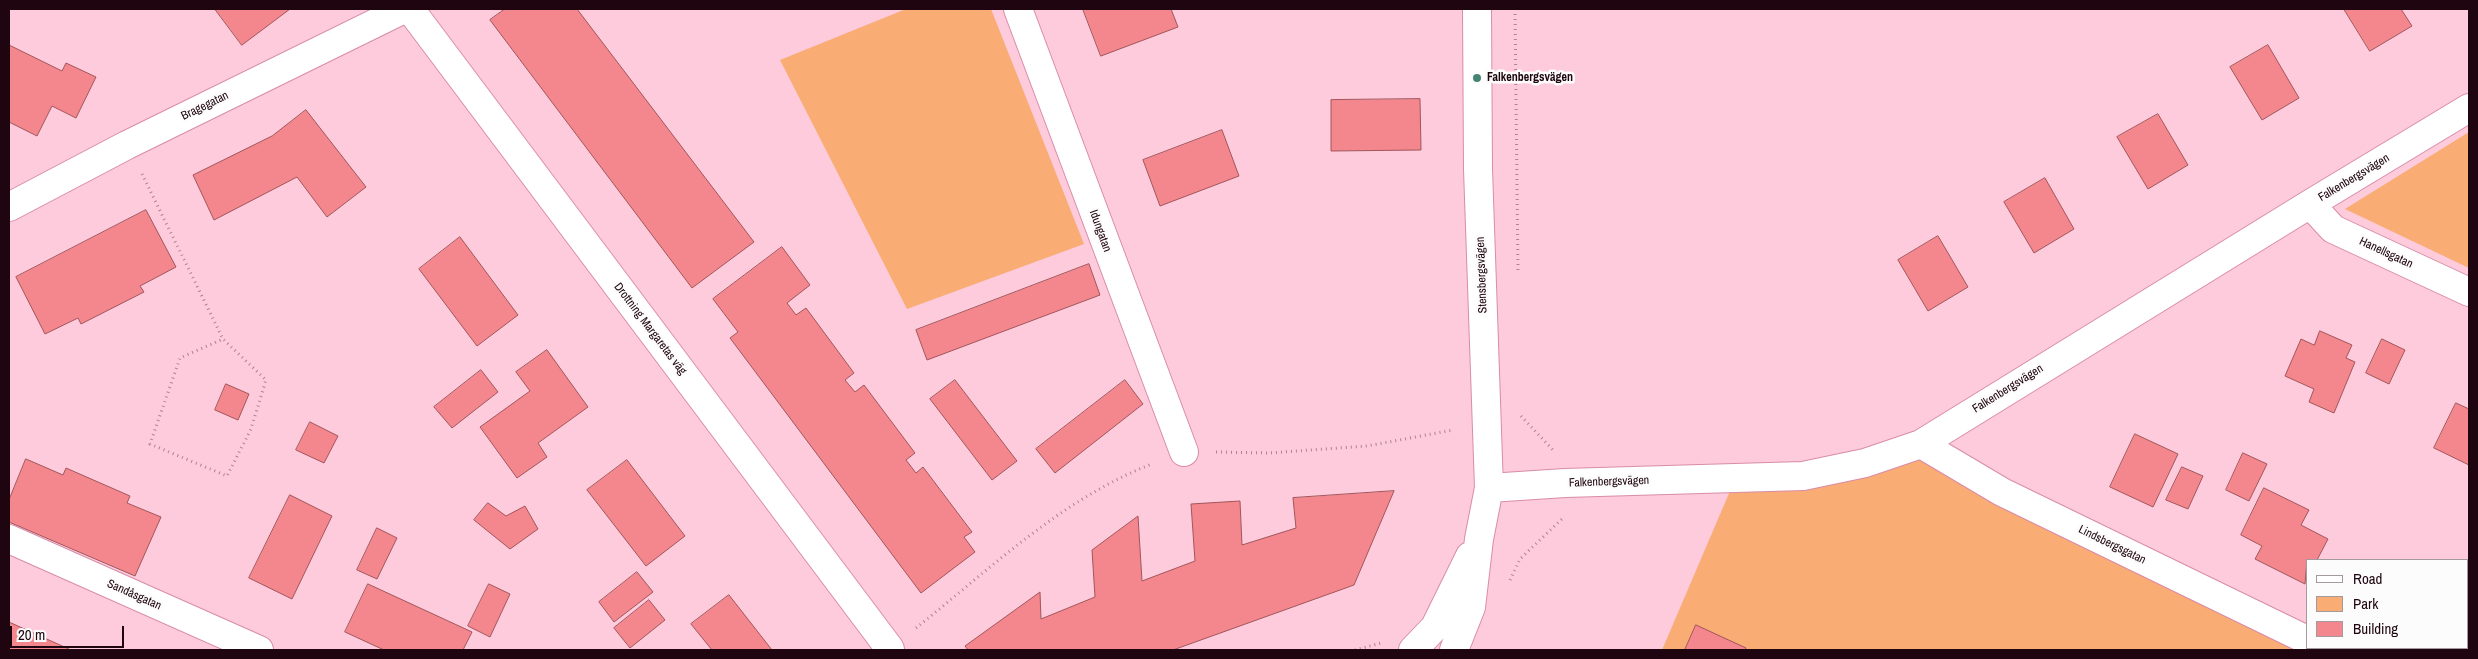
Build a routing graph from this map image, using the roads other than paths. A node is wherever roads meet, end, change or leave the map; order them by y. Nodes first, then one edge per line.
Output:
1 (404, 9) edge
2 (410, 9) edge
3 (1018, 9) edge
4 (1477, 9) edge
5 (2469, 108) edge
6 (2310, 204) junction
7 (9, 207) edge
8 (2469, 292) edge
9 (1922, 444) junction
10 (1184, 452) road end
11 (1489, 488) junction
12 (9, 539) edge
13 (1479, 540) junction
14 (2306, 640) edge
15 (890, 649) road end
16 (259, 650) edge
17 (1413, 650) edge
18 (1454, 650) edge

1 - 7 street, Bragegatan
2 - 15 street, Drottning Margaretas väg
3 - 10 street, Idungatan
4 - 11 street, Stensbergsvägen
5 - 6 street, Falkenbergsvägen
6 - 8 street, Hanellsgatan
6 - 9 street, Falkenbergsvägen
9 - 11 street, Falkenbergsvägen
9 - 14 street, Lindsbergsgatan
11 - 13 street, Stensbergsvägen
12 - 16 street, Sandåsgatan
13 - 17 street, Stensbergsvägen
13 - 18 street, Stensbergsvägen

